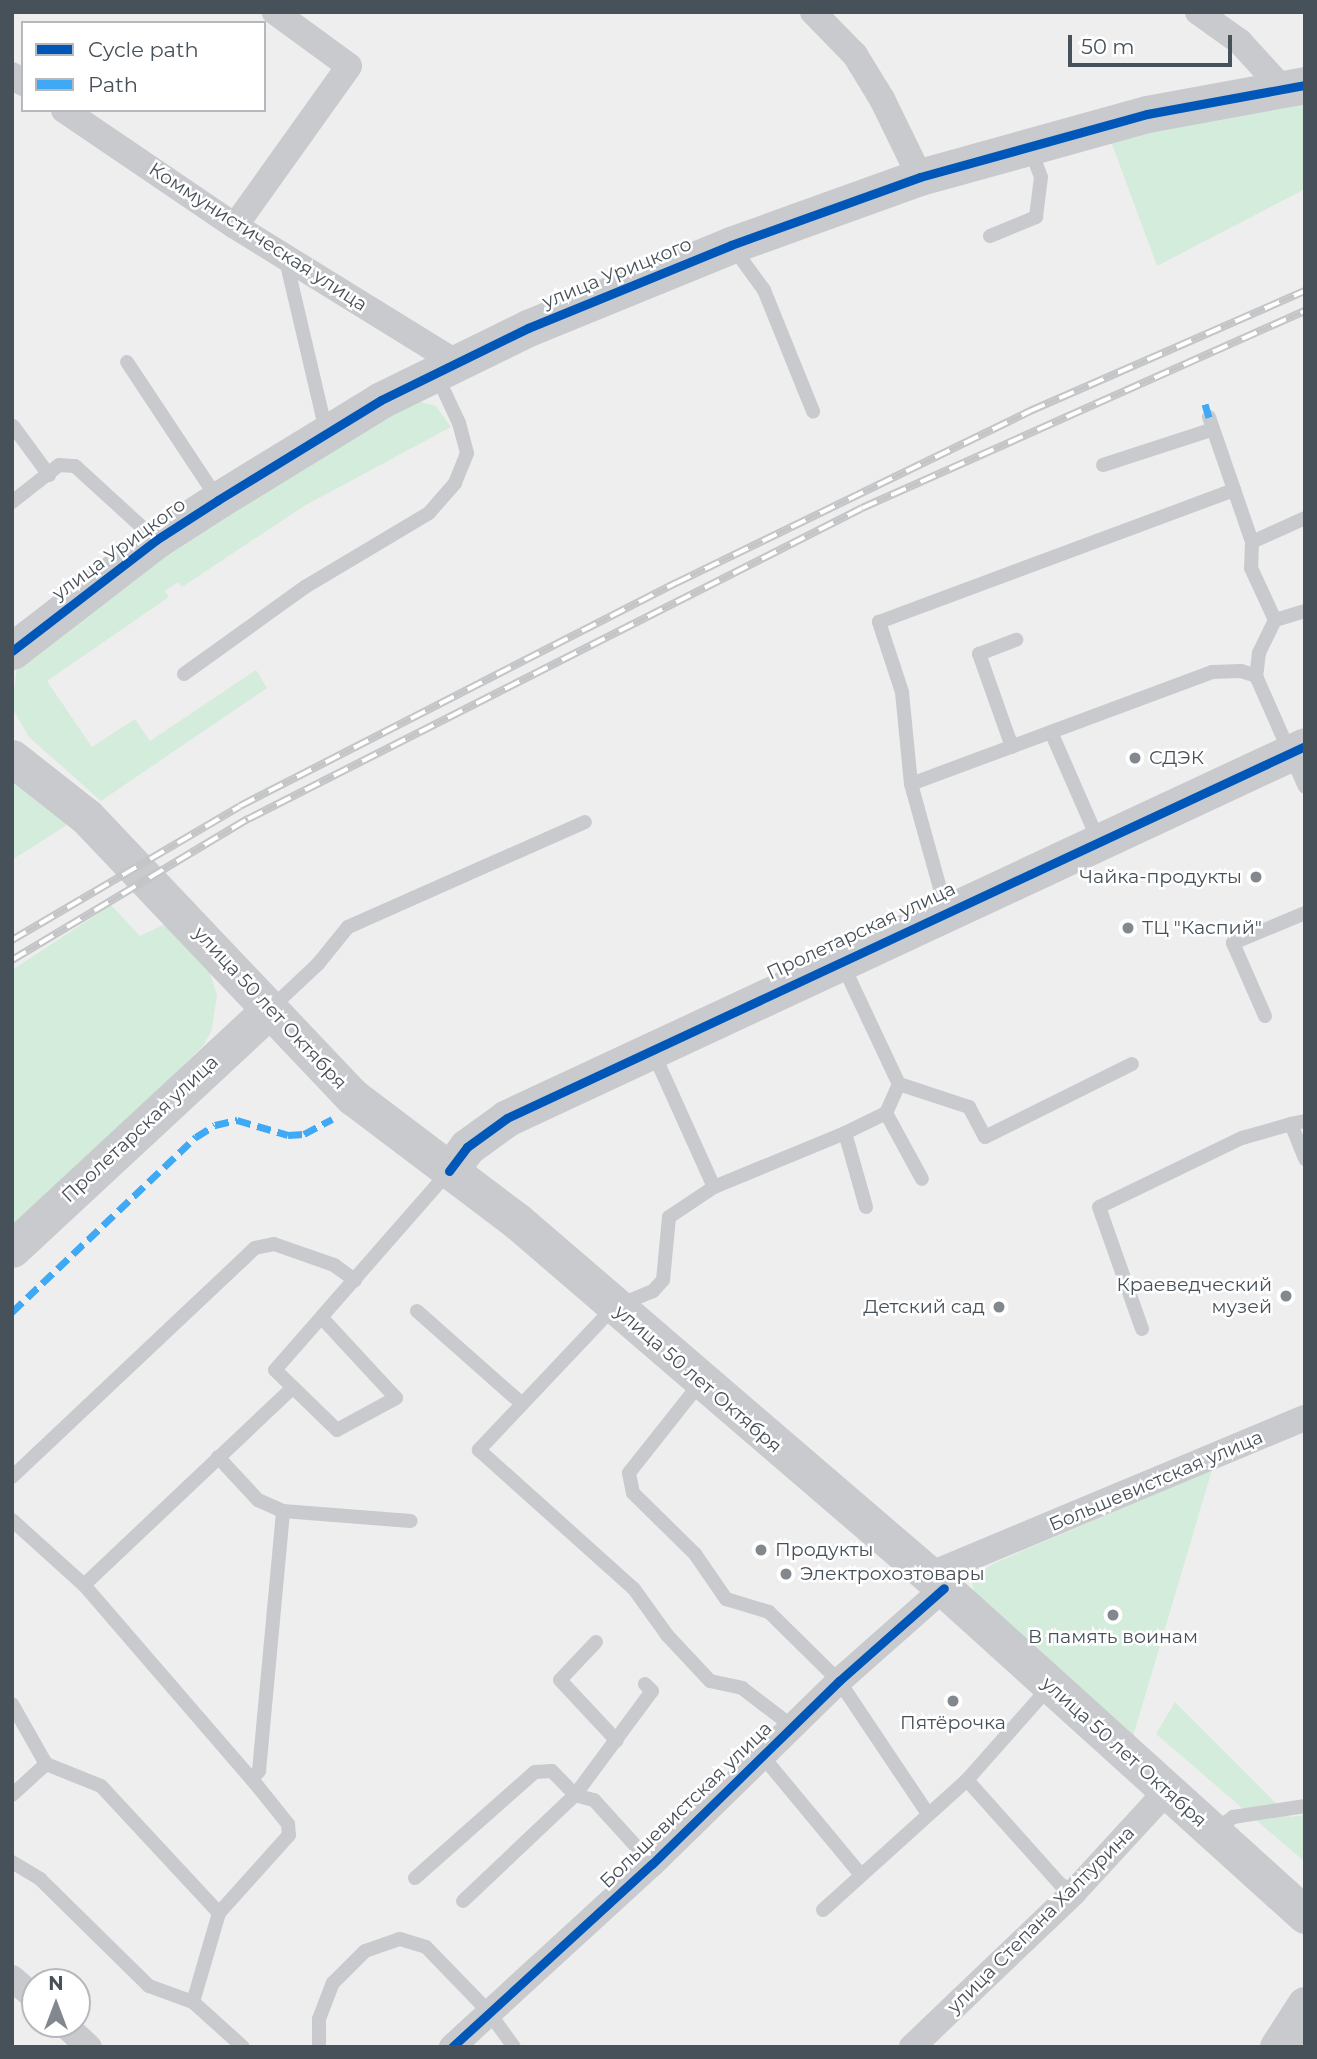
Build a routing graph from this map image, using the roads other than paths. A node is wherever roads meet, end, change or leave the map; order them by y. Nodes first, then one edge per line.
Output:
1 (275, 12) edge
2 (813, 12) edge
3 (1198, 12) edge
4 (1294, 87) edge
5 (67, 112) edge
6 (1028, 145) junction
7 (920, 177) junction
8 (235, 226) junction
9 (990, 236) dead end
10 (731, 245) junction
11 (284, 255) junction
12 (127, 362) dead end
13 (444, 367) junction
14 (813, 411) dead end
15 (13, 426) edge
16 (326, 433) junction
17 (1103, 465) dead end
18 (49, 475) junction
19 (1234, 490) junction
20 (218, 500) junction
21 (12, 502) edge
22 (1305, 518) edge
23 (156, 540) junction
24 (1252, 542) junction
25 (1305, 611) edge
26 (1275, 620) junction
27 (1016, 640) dead end
28 (12, 651) edge
29 (184, 674) dead end
30 (1256, 676) junction
31 (1051, 732) junction
32 (1012, 747) junction
33 (1297, 750) edge
34 (12, 758) edge
35 (911, 783) junction
36 (1305, 787) edge
37 (585, 822) dead end
38 (1099, 842) junction
39 (946, 910) junction
40 (1305, 913) edge
41 (840, 960) junction
42 (269, 1010) junction
43 (1265, 1016) dead end
44 (651, 1049) junction
45 (1132, 1063) dead end
46 (899, 1084) junction
47 (886, 1113) junction
48 (1298, 1123) edge
49 (845, 1133) junction
50 (1305, 1159) edge
51 (449, 1171) junction
52 (922, 1179) dead end
53 (714, 1187) junction
54 (866, 1207) dead end
55 (12, 1249) edge
56 (355, 1280) junction
57 (614, 1307) junction
58 (417, 1311) dead end
59 (322, 1318) junction
60 (1142, 1329) dead end
61 (701, 1382) junction
62 (292, 1388) junction
63 (521, 1403) junction
64 (1305, 1418) edge
65 (218, 1457) junction
66 (12, 1477) edge
67 (283, 1511) junction
68 (12, 1520) edge
69 (411, 1521) dead end
70 (937, 1582) junction
71 (85, 1586) junction
72 (596, 1642) dead end
73 (839, 1681) junction
74 (645, 1684) dead end
75 (1051, 1685) junction
76 (12, 1704) edge
77 (793, 1727) junction
78 (617, 1741) junction
79 (764, 1758) junction
80 (46, 1763) junction
81 (252, 1779) junction
82 (967, 1780) junction
83 (1167, 1791) junction
84 (12, 1795) edge
85 (575, 1796) junction
86 (1305, 1806) edge
87 (928, 1814) junction
88 (1212, 1832) junction
89 (12, 1862) edge
90 (652, 1864) junction
91 (861, 1875) junction
92 (415, 1878) dead end
93 (1074, 1892) junction
94 (1298, 1900) edge
95 (463, 1901) dead end
96 (823, 1910) dead end
97 (219, 1913) junction
98 (192, 2002) junction
99 (1305, 2005) edge
100 (488, 2011) junction
101 (243, 2047) edge
102 (319, 2047) edge
103 (452, 2047) edge
104 (514, 2047) edge
105 (912, 2047) edge
106 (1278, 2047) edge

1 - 8 street
2 - 7 street
3 - 4 street
4 - 6 street, улица Урицкого
5 - 8 street, Коммунистическая улица
6 - 7 street, улица Урицкого
6 - 9 lane
7 - 10 street, улица Урицкого
8 - 11 street, Коммунистическая улица
10 - 13 street, улица Урицкого
10 - 14 lane
11 - 13 street, Коммунистическая улица
11 - 16 lane
12 - 20 lane
13 - 16 street, улица Урицкого
13 - 29 lane
15 - 18 lane
16 - 20 street, улица Урицкого
17 - 19 lane
18 - 21 lane
18 - 23 lane
19 - 24 lane
19 - 35 lane
20 - 23 street, улица Урицкого
22 - 24 lane
23 - 28 street, улица Урицкого
24 - 26 lane
25 - 26 lane
26 - 30 lane
27 - 32 lane
30 - 31 lane
30 - 33 lane
31 - 32 lane
31 - 38 lane
32 - 35 lane
33 - 36 lane
33 - 38 street, Пролетарская улица
34 - 42 street, улица 50 лет Октября
35 - 39 lane
37 - 42 lane
38 - 39 street, Пролетарская улица
39 - 41 street, Пролетарская улица
40 - 43 lane
41 - 44 street, Пролетарская улица
41 - 46 lane
42 - 51 street, улица 50 лет Октября
42 - 55 street, Пролетарская улица
44 - 51 street, Пролетарская улица
44 - 53 lane
45 - 46 lane
46 - 47 lane
47 - 49 lane
47 - 52 lane
48 - 50 lane
48 - 60 lane
49 - 53 lane
49 - 54 lane
51 - 56 lane
51 - 57 street, улица 50 лет Октября
53 - 57 lane
56 - 59 lane
56 - 66 lane
57 - 61 street, улица 50 лет Октября
57 - 63 lane
58 - 63 lane
59 - 62 lane
59 - 62 lane
61 - 70 street, улица 50 лет Октября
61 - 73 lane
62 - 65 lane
63 - 77 lane
64 - 70 street, Большевистская улица
65 - 67 lane
65 - 71 lane
67 - 69 lane
67 - 81 lane
68 - 71 lane
70 - 73 street, Большевистская улица
70 - 75 street, улица 50 лет Октября
71 - 81 lane
72 - 78 lane
73 - 77 street, Большевистская улица
73 - 87 lane
74 - 78 lane
75 - 82 lane
75 - 83 street, улица 50 лет Октября
76 - 80 lane
77 - 79 street, Большевистская улица
78 - 85 lane
79 - 90 street, Большевистская улица
79 - 91 lane
80 - 84 lane
80 - 97 lane
81 - 97 lane
82 - 87 lane
82 - 93 lane
83 - 88 street, улица 50 лет Октября
83 - 93 street, улица Степана Халтурина
85 - 90 lane
85 - 92 lane
85 - 95 lane
86 - 88 lane
87 - 91 lane
88 - 94 street, улица 50 лет Октября
89 - 98 lane
90 - 100 street, Большевистская улица
91 - 96 lane
93 - 105 street, улица Степана Халтурина
97 - 98 lane
98 - 101 lane
99 - 106 street
100 - 102 lane
100 - 103 street, Большевистская улица
100 - 104 lane

